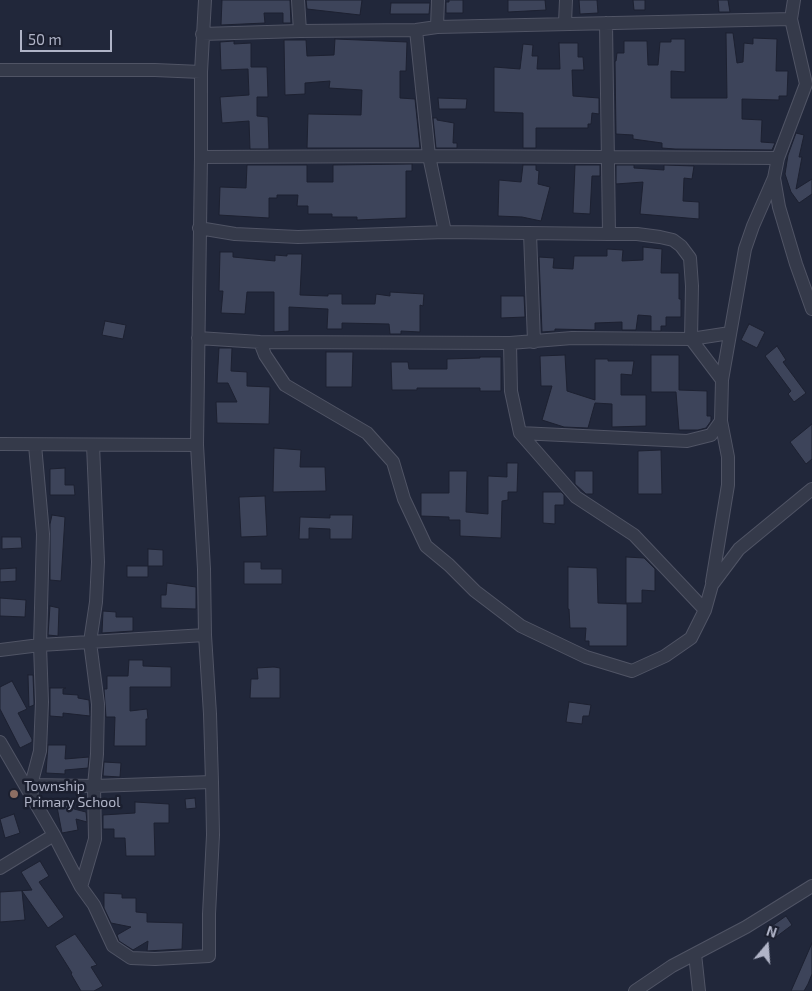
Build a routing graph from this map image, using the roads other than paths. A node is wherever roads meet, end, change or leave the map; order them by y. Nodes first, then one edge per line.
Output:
1 (205, 0) edge
2 (298, 0) edge
3 (438, 0) edge
4 (566, 0) edge
5 (794, 0) edge
6 (791, 19) junction
7 (565, 24) junction
8 (606, 24) junction
9 (437, 27) junction
10 (416, 30) junction
11 (300, 31) junction
12 (202, 34) junction
13 (0, 70) edge
14 (201, 72) junction
15 (809, 85) edge
16 (429, 156) junction
17 (201, 157) junction
18 (607, 158) junction
19 (778, 158) junction
20 (774, 178) junction
21 (200, 228) junction
22 (445, 232) junction
23 (530, 234) junction
24 (609, 234) junction
25 (811, 300) edge
26 (730, 333) junction
27 (198, 338) junction
28 (691, 339) junction
29 (260, 342) junction
30 (534, 342) junction
31 (510, 343) junction
32 (722, 380) junction
33 (721, 421) junction
34 (520, 433) junction
35 (0, 444) edge
36 (35, 445) junction
37 (93, 445) junction
38 (197, 445) junction
39 (812, 489) edge
40 (712, 585) junction
41 (705, 610) junction
42 (205, 635) junction
43 (90, 642) junction
44 (40, 645) junction
45 (0, 650) edge
46 (0, 742) edge
47 (212, 782) junction
48 (94, 786) junction
49 (32, 792) junction
50 (54, 835) junction
51 (0, 868) edge
52 (812, 886) edge
53 (81, 887) junction
54 (694, 954) junction
55 (635, 991) edge
56 (699, 991) edge

1 - 12 street
2 - 11 street
3 - 9 street
4 - 7 street
5 - 6 street
6 - 8 street
6 - 15 street
7 - 8 street
7 - 9 street
8 - 18 street
9 - 10 street
10 - 11 street
10 - 16 street
11 - 12 street
12 - 14 street
13 - 14 street
14 - 17 street
15 - 19 street
16 - 17 street
16 - 18 street
16 - 22 street
17 - 21 street
18 - 19 street
18 - 24 street
19 - 20 street
20 - 25 street
20 - 26 street
21 - 22 street
21 - 27 street
22 - 23 street
23 - 24 street
23 - 30 street
24 - 28 street
26 - 28 street
26 - 32 street
27 - 29 street
27 - 38 street
28 - 30 street
28 - 32 street
29 - 31 street
29 - 41 street
30 - 31 street
31 - 34 street
32 - 33 street
33 - 34 street
33 - 40 street
34 - 41 street
35 - 36 street
36 - 37 street
36 - 44 street
37 - 38 street
37 - 43 street
38 - 42 street
39 - 40 street
40 - 41 street
42 - 43 street
42 - 47 street
43 - 44 street
43 - 48 street
44 - 45 street
44 - 49 street
46 - 49 street
47 - 48 street
47 - 53 street
48 - 49 street
48 - 53 street
49 - 50 street
50 - 51 street
50 - 53 street
52 - 54 street
54 - 55 street
54 - 56 street

